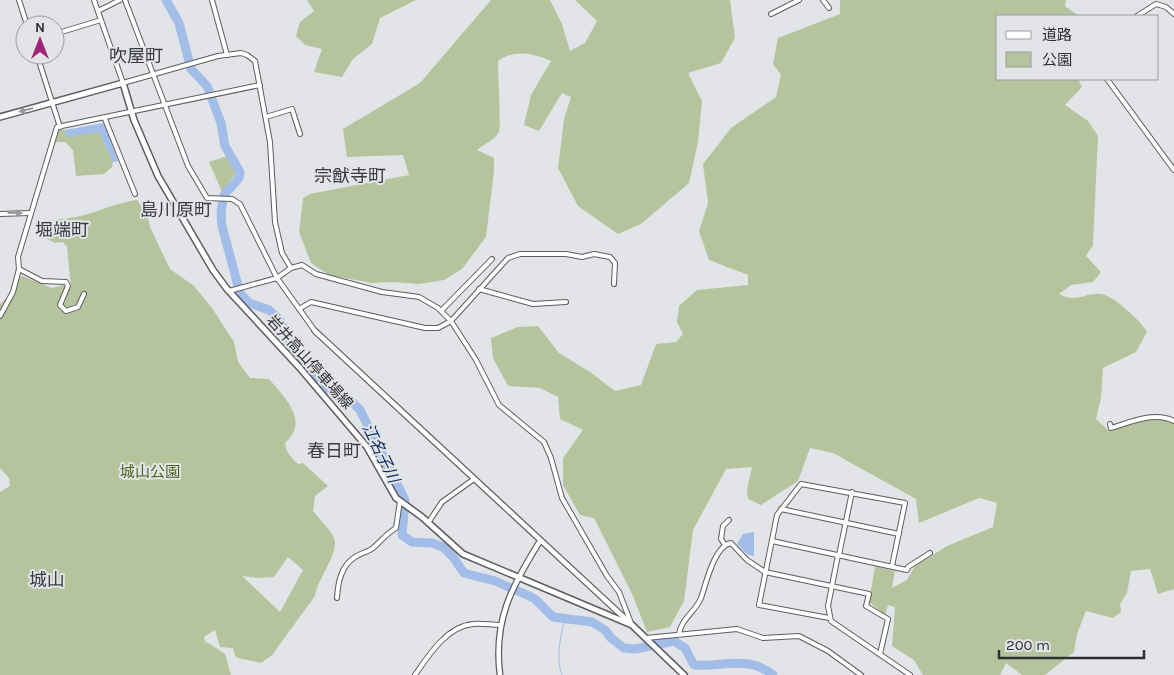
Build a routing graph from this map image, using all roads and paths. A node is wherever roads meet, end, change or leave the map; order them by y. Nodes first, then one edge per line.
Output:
1 (19, 0) edge
2 (94, 0) edge
3 (120, 0) edge
4 (125, 0) edge
5 (212, 0) edge
6 (799, 0) edge
7 (823, 0) edge
8 (1156, 2) edge
9 (828, 8) dead end
10 (98, 11) junction
11 (771, 14) dead end
12 (1174, 14) edge
13 (24, 15) edge
14 (1138, 15) edge
15 (101, 20) junction
16 (65, 31) edge
17 (227, 55) junction
18 (40, 65) edge
19 (153, 74) junction
20 (1108, 80) edge
21 (123, 83) junction
22 (260, 85) junction
23 (53, 102) junction
24 (165, 105) junction
25 (132, 113) junction
26 (0, 117) edge
27 (266, 117) junction
28 (105, 119) junction
29 (60, 127) junction
30 (300, 134) dead end
31 (1174, 170) edge
32 (135, 194) dead end
33 (30, 213) junction
34 (0, 214) edge
35 (492, 259) dead end
36 (291, 268) junction
37 (19, 269) junction
38 (277, 278) junction
39 (614, 284) dead end
40 (479, 289) junction
41 (229, 291) junction
42 (84, 294) dead end
43 (566, 302) dead end
44 (299, 310) junction
45 (441, 311) junction
46 (0, 316) edge
47 (451, 321) junction
48 (315, 331) joint
49 (1174, 421) edge
50 (1110, 424) dead end
51 (474, 479) junction
52 (852, 492) junction
53 (400, 501) junction
54 (781, 509) junction
55 (729, 520) dead end
56 (428, 523) junction
57 (846, 524) junction
58 (899, 534) junction
59 (540, 541) junction
60 (772, 541) junction
61 (725, 545) junction
62 (930, 553) dead end
63 (839, 555) junction
64 (892, 566) junction
65 (765, 572) junction
66 (518, 577) junction
67 (832, 586) junction
68 (336, 598) dead end
69 (829, 618) junction
70 (500, 625) junction
71 (632, 625) junction
72 (679, 634) junction
73 (646, 640) junction
74 (880, 654) junction
75 (415, 675) edge
76 (500, 675) edge
77 (684, 675) edge
78 (861, 675) edge
79 (910, 675) edge

1 - 13 street
2 - 10 street
3 - 10 street
4 - 19 street
5 - 17 street
6 - 11 street
7 - 9 street
8 - 12 street
8 - 14 street
10 - 15 street
15 - 16 street
15 - 21 street
17 - 19 street
17 - 22 street
18 - 23 street
19 - 21 street
19 - 24 street
20 - 31 street
21 - 23 main road
21 - 25 main road, 岩井高山停車場線
22 - 24 street
22 - 27 street
23 -> 26 main road
23 - 29 street
24 - 25 street
24 - 38 street
25 - 28 street
25 - 41 main road, 岩井高山停車場線
27 - 30 street
27 - 36 street
28 - 29 street
28 - 32 street
29 - 33 street
34 -> 33 street
33 - 37 street
35 - 45 street
36 - 38 street
36 - 45 street
37 - 42 street
37 - 46 street
38 - 41 street
38 - 44 street
39 - 40 street
40 - 43 street
40 - 47 street
41 - 53 main road, 岩井高山停車場線
44 - 47 street
44 - 48 street
45 - 47 street
47 - 71 street
48 - 51 street
49 - 50 street
51 - 56 street
51 - 59 street
52 - 54 street
52 - 57 street
52 - 58 street
53 - 56 main road, 岩井高山停車場線
53 - 68 street
54 - 57 street
54 - 60 street
55 - 61 street
56 - 66 main road, 岩井高山停車場線
57 - 58 street
57 - 63 street
58 - 64 street
59 - 66 street
59 - 71 street
60 - 63 street
60 - 65 street
61 - 65 street
61 - 72 street
62 - 64 street
63 - 64 street
63 - 67 street
65 - 67 street
65 - 69 street
66 - 70 street
66 - 71 main road, 岩井高山停車場線
67 - 69 street
67 - 74 street
69 - 74 street
70 - 75 street
70 - 76 street
71 - 73 main road, 岩井高山停車場線
72 - 73 street
72 - 78 street
73 - 77 main road, 岩井高山停車場線
74 - 79 street

